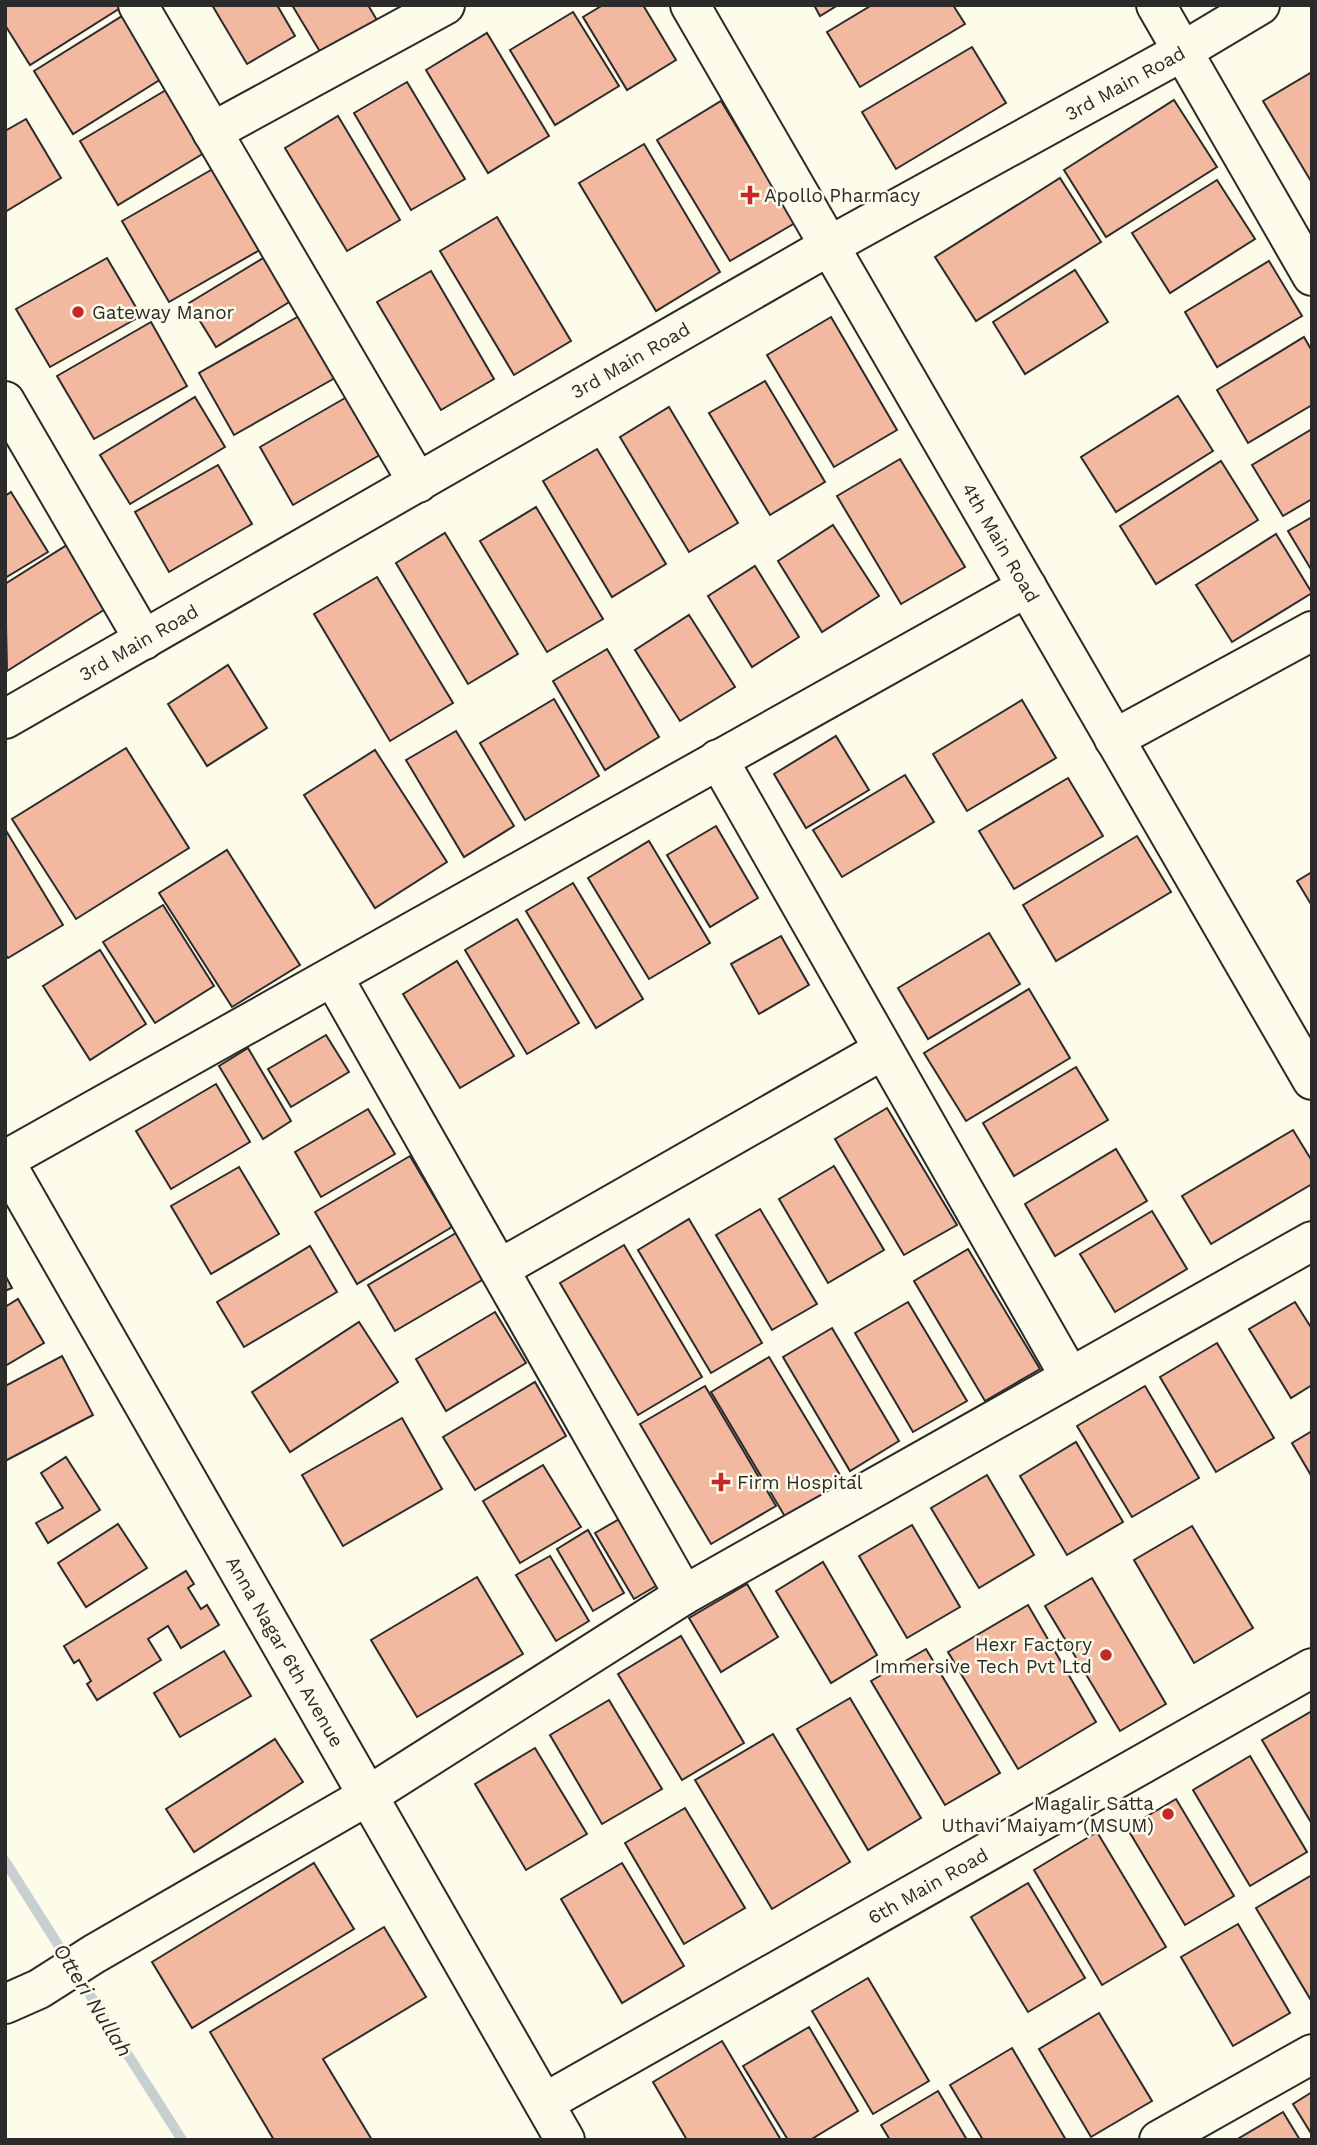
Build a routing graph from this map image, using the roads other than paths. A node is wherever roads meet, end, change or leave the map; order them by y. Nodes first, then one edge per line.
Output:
1 (138, 5) edge
2 (445, 5) edge
3 (690, 5) edge
4 (1156, 5) edge
5 (1260, 5) edge
6 (1183, 51) junction
7 (212, 132) junction
8 (829, 246) junction
9 (1312, 276) edge
10 (5, 401) edge
11 (418, 482) junction
12 (1027, 587) junction
13 (1312, 631) edge
14 (144, 640) junction
15 (5, 719) edge
16 (1114, 739) junction
17 (718, 759) junction
18 (332, 977) junction
19 (883, 1050) junction
20 (1312, 1080) edge
21 (5, 1161) edge
22 (1312, 1241) edge
23 (499, 1269) junction
24 (1070, 1377) junction
25 (684, 1595) junction
26 (1312, 1668) edge
27 (369, 1795) junction
28 (22, 1996) edge
29 (1312, 2053) edge
30 (544, 2103) junction
31 (565, 2140) edge
32 (1159, 2140) edge

1 - 7 street
2 - 7 street
3 - 8 street, 4th Main Road
4 - 6 street
5 - 6 street, 3rd Main Road
6 - 8 street, 3rd Main Road
6 - 9 street
7 - 11 street
8 - 11 street, 3rd Main Road
8 - 12 street, 4th Main Road
10 - 14 street
11 - 14 street, 3rd Main Road
12 - 16 street, 4th Main Road
12 - 17 street
13 - 16 street
14 - 15 street, 3rd Main Road
16 - 20 street, 4th Main Road
17 - 18 street
17 - 19 street
18 - 21 street
18 - 23 street
19 - 23 street
19 - 24 street
21 - 27 street, Anna Nagar 6th Avenue
22 - 24 street
23 - 25 street
24 - 25 street
25 - 27 street
26 - 30 street, 6th Main Road
27 - 28 street
27 - 30 street, Anna Nagar 6th Avenue
29 - 32 street
30 - 31 street, Anna Nagar 6th Avenue

